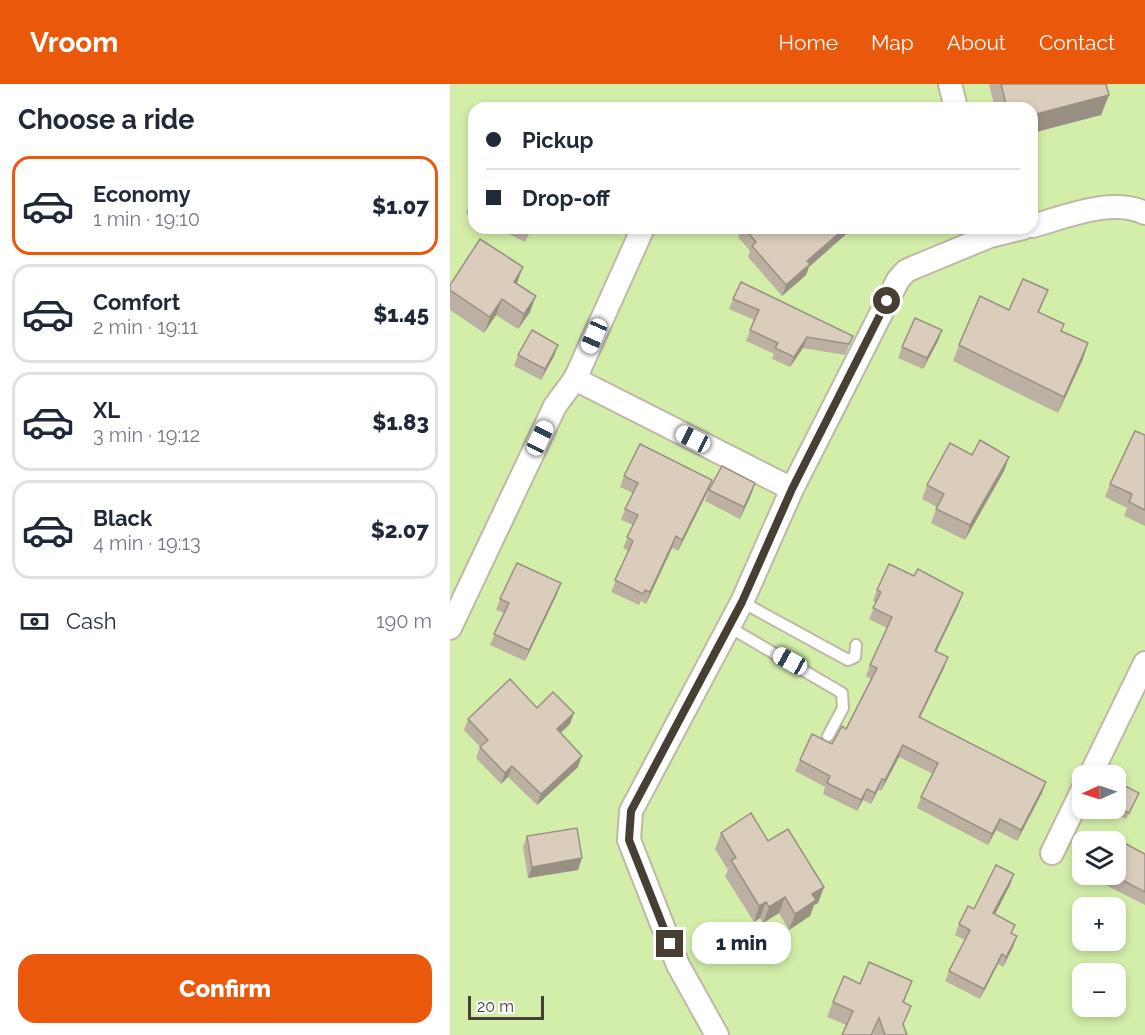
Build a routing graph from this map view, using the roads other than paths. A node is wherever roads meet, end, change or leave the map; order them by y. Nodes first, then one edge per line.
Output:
1 (950, 84) edge
2 (954, 102) edge
3 (1145, 213) edge
4 (1038, 224) edge
5 (640, 234) edge
6 (985, 234) edge
7 (575, 379) junction
8 (792, 489) junction
9 (742, 602) junction
10 (729, 627) junction
11 (450, 628) edge
12 (856, 645) dead end
13 (1145, 663) edge
14 (828, 736) dead end
15 (1095, 765) edge
16 (1072, 812) edge
17 (1052, 853) dead end
18 (717, 1035) edge

1 - 2 street
3 - 4 street
5 - 7 street
6 - 8 street
7 - 8 street
7 - 11 street
8 - 9 street
9 - 10 street
9 - 12 lane
10 - 14 lane
10 - 18 street
13 - 15 street
16 - 17 street

